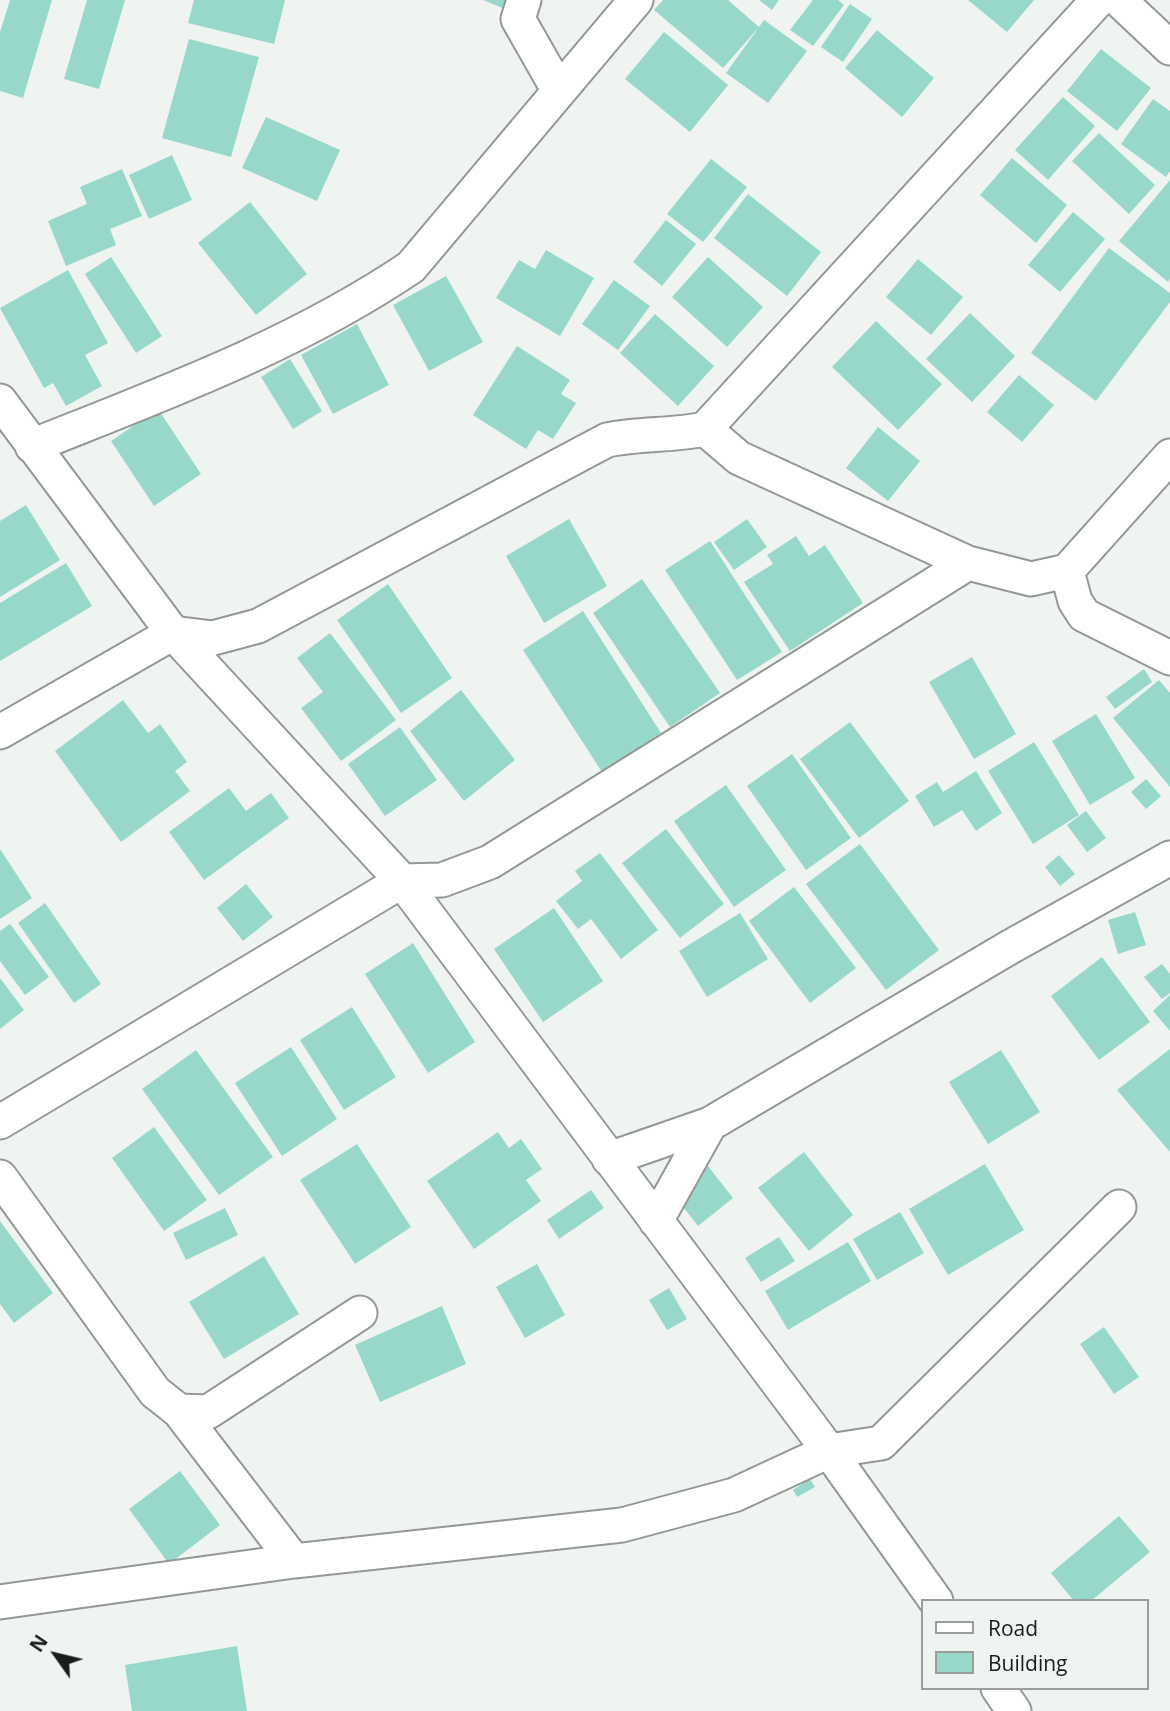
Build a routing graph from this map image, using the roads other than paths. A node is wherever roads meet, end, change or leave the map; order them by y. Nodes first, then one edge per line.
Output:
1 (524, 0) edge
2 (636, 0) edge
3 (1098, 0) edge
4 (1119, 0) edge
5 (1170, 48) edge
6 (559, 91) junction
7 (0, 401) edge
8 (705, 429) junction
9 (32, 446) junction
10 (1170, 456) edge
11 (968, 563) junction
12 (1067, 571) junction
13 (173, 633) junction
14 (1170, 658) edge
15 (0, 732) edge
16 (1170, 858) edge
17 (402, 881) junction
18 (0, 1122) edge
19 (710, 1124) junction
20 (609, 1159) junction
21 (0, 1177) edge
22 (1119, 1207) dead end
23 (656, 1221) junction
24 (360, 1313) dead end
25 (179, 1411) junction
26 (829, 1451) junction
27 (294, 1561) junction
28 (935, 1599) edge
29 (0, 1602) edge
30 (999, 1690) edge
31 (1014, 1711) edge

1 - 6 street
2 - 6 street
3 - 8 street
4 - 5 street
6 - 9 street
7 - 9 street
8 - 11 street
8 - 13 street
9 - 13 street
10 - 12 street
11 - 12 street
11 - 17 street
12 - 14 street
13 - 15 street
13 - 17 street
16 - 19 street
17 - 18 street
17 - 20 street
19 - 20 street
19 - 23 street
20 - 23 street
21 - 25 street
22 - 26 street
23 - 26 street
24 - 25 street
25 - 27 street
26 - 27 street
26 - 28 street
27 - 29 street
30 - 31 street

